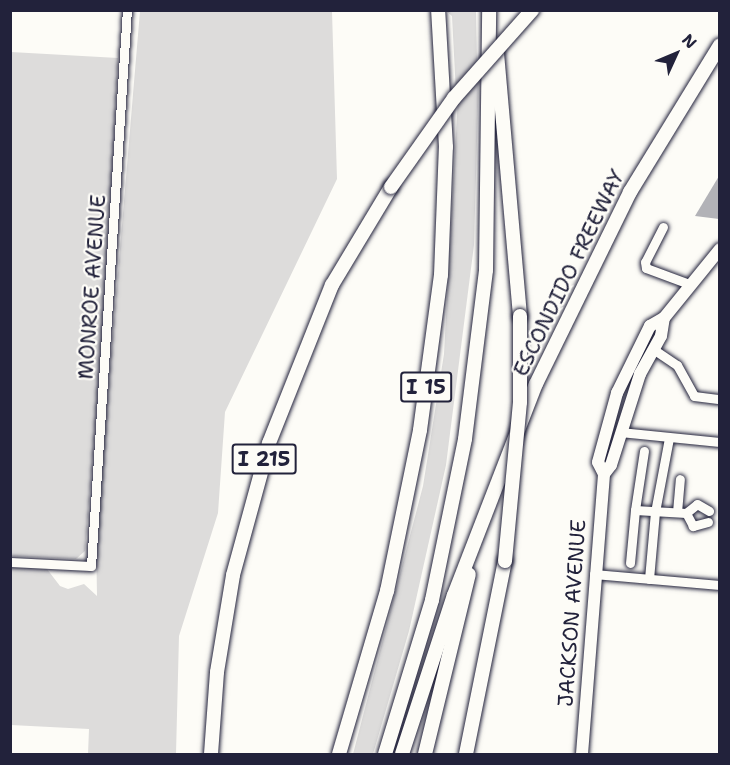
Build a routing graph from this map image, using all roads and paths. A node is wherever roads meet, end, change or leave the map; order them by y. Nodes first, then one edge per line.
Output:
1 (127, 10) edge
2 (438, 10) edge
3 (490, 10) edge
4 (532, 10) edge
5 (720, 45) edge
6 (663, 227) dead end
7 (720, 249) edge
8 (689, 284) junction
9 (664, 318) junction
10 (640, 345) junction
11 (653, 349) junction
12 (720, 399) edge
13 (620, 432) junction
14 (669, 438) junction
15 (720, 442) edge
16 (644, 452) dead end
17 (604, 474) junction
18 (680, 479) dead end
19 (635, 510) junction
20 (709, 511) dead end
21 (655, 512) junction
22 (681, 513) junction
23 (708, 522) dead end
24 (478, 531) junction
25 (10, 562) edge
26 (630, 563) dead end
27 (594, 574) junction
28 (649, 579) junction
29 (720, 585) edge
30 (211, 754) edge
31 (339, 754) edge
32 (385, 754) edge
33 (402, 754) edge
34 (425, 754) edge
35 (466, 754) edge
36 (582, 754) edge

1 - 25 street, MONROE AVENUE
2 - 31 highway, I 15
3 - 32 highway, I 15
3 - 35 highway, bridge
4 - 30 highway, I 215, bridge
5 - 24 highway, ESCONDIDO FREEWAY
6 - 8 street
7 - 8 main road, JACKSON AVENUE
8 - 9 main road, JACKSON AVENUE
9 - 10 main road, JACKSON AVENUE
9 - 11 main road, JACKSON AVENUE
10 - 13 main road
10 - 17 main road, JACKSON AVENUE
11 - 12 street
11 - 13 main road, JACKSON AVENUE
13 - 14 street
13 - 17 main road, JACKSON AVENUE
14 - 15 street
14 - 21 street
16 - 19 street
17 - 27 main road, JACKSON AVENUE
18 - 22 street
19 - 21 street
19 - 26 street
20 - 22 street
21 - 22 street
21 - 28 street
22 - 23 street
24 - 33 highway
24 - 34 highway
27 - 28 street
27 - 36 main road, JACKSON AVENUE
28 - 29 street

